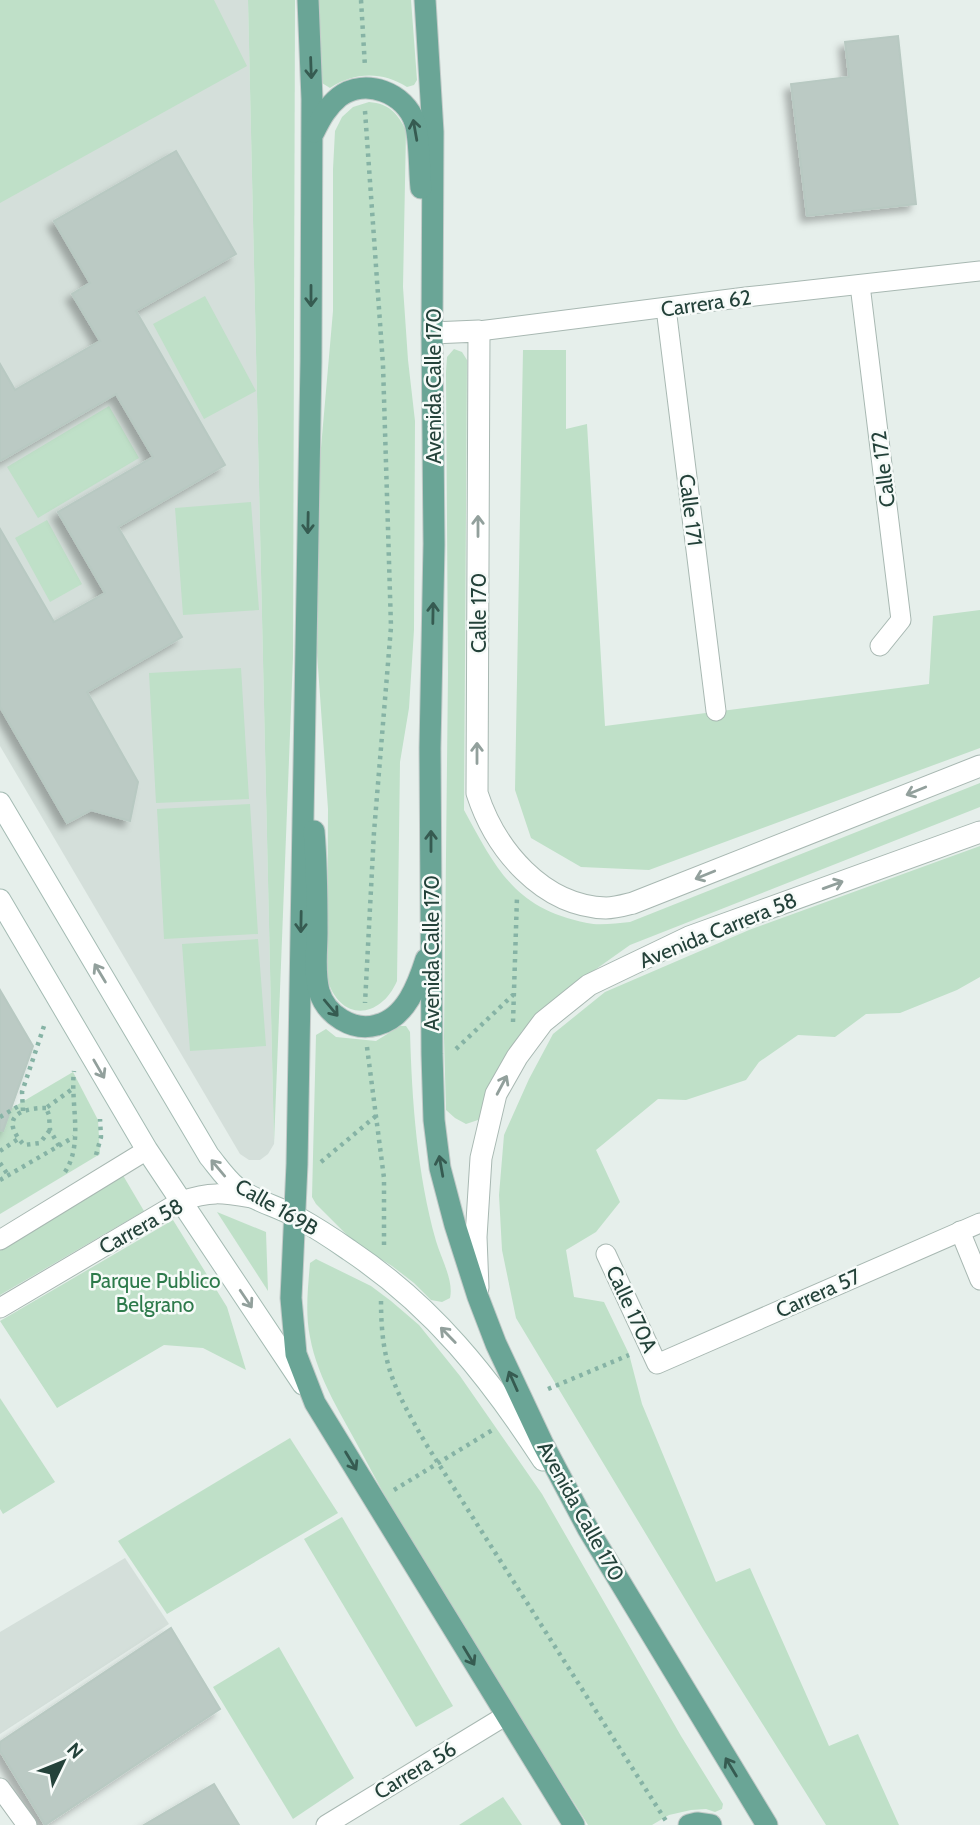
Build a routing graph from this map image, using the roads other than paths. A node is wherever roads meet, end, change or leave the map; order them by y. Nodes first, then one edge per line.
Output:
1 (308, 0) edge
2 (425, 0) edge
3 (312, 137) junction
4 (980, 271) edge
5 (860, 285) junction
6 (432, 295) junction
7 (666, 308) junction
8 (479, 331) junction
9 (432, 332) junction
10 (880, 646) dead end
11 (716, 711) dead end
12 (304, 724) junction
13 (980, 766) edge
14 (0, 803) edge
15 (980, 832) edge
16 (0, 900) edge
17 (431, 941) junction
18 (147, 1150) junction
19 (253, 1198) junction
20 (181, 1201) junction
21 (295, 1217) junction
22 (980, 1223) edge
23 (960, 1231) junction
24 (0, 1240) edge
25 (606, 1254) dead end
26 (980, 1280) edge
27 (478, 1297) junction
28 (0, 1308) edge
29 (653, 1355) joint
30 (315, 1403) junction
31 (588, 1529) junction
32 (505, 1716) junction
33 (0, 1788) edge
34 (27, 1825) edge
35 (326, 1825) edge
36 (573, 1825) edge
37 (689, 1825) edge
38 (711, 1825) edge
39 (766, 1825) edge

1 -> 3 main road
2 - 6 main road, Avenida Calle 170
6 -> 3 main road
3 -> 12 main road
4 - 5 street, Carrera 62
5 - 7 street, Carrera 62
5 - 10 street, Calle 172
6 - 9 main road, Avenida Calle 170
7 - 8 street, Carrera 62
7 - 11 street, Calle 171
8 - 9 street, Carrera 62
13 -> 8 street, Calle 170
17 -> 9 main road, Avenida Calle 170
12 -> 17 main road
12 -> 21 main road
19 -> 14 street, Calle 169B
27 -> 15 street, Avenida Carrera 58
16 -> 18 street
27 -> 17 main road, Avenida Calle 170
18 - 20 street
18 - 24 street
19 - 20 street, Carrera 58
19 - 21 street, Calle 169B
20 - 28 street, Carrera 58
20 -> 30 street
21 - 30 main road
31 -> 21 street, Calle 169B
22 - 23 street, Carrera 57
23 - 26 street
23 - 29 street, Carrera 57
25 - 29 street, Calle 170A
31 -> 27 main road, Avenida Calle 170
30 -> 32 main road
39 -> 31 main road, Avenida Calle 170
32 - 35 street, Carrera 56
32 - 36 main road
33 - 34 street
37 - 38 main road

